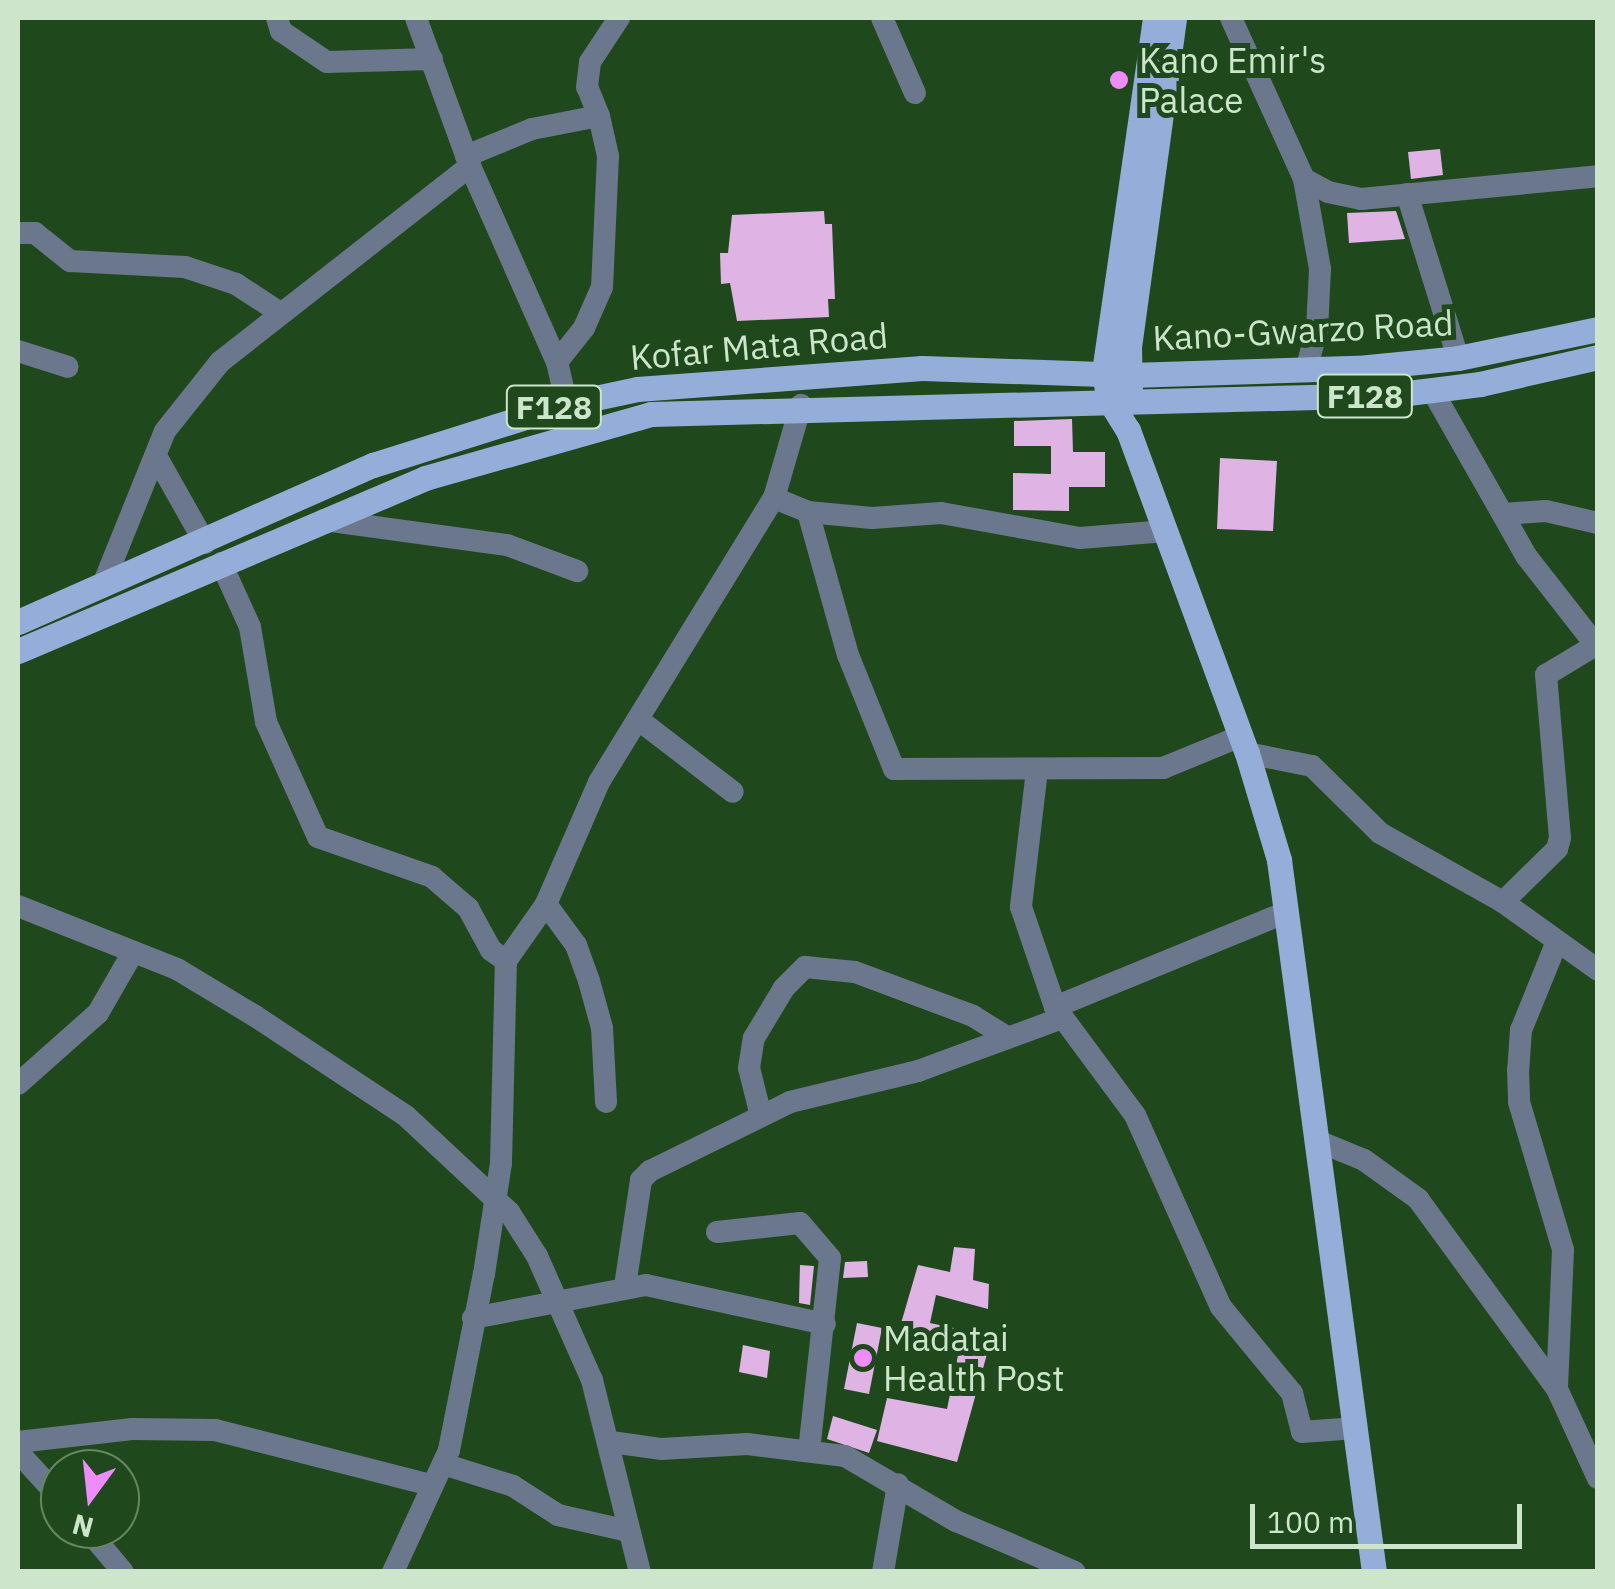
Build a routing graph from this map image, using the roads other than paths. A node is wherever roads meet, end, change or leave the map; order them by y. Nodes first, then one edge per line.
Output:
1 (277, 18) edge
2 (416, 18) edge
3 (620, 18) edge
4 (882, 18) edge
5 (1155, 18) edge
6 (1174, 18) edge
7 (1231, 18) edge
8 (432, 59) junction
9 (915, 93) dead end
10 (598, 116) junction
11 (468, 161) junction
12 (1598, 176) edge
13 (1304, 179) junction
14 (1407, 194) junction
15 (18, 232) edge
16 (279, 312) junction
17 (1598, 329) edge
18 (18, 351) edge
19 (1598, 357) edge
20 (1458, 358) junction
21 (557, 362) junction
22 (68, 367) dead end
23 (1306, 370) junction
24 (1118, 387) junction
25 (1432, 390) junction
26 (567, 404) junction
27 (801, 405) junction
28 (574, 435) junction
29 (156, 456) junction
30 (774, 498) junction
31 (808, 512) junction
32 (1504, 514) junction
33 (324, 520) junction
34 (1598, 523) edge
35 (1166, 531) junction
36 (213, 553) junction
37 (577, 571) dead end
38 (102, 586) junction
39 (18, 622) edge
40 (1596, 647) edge
41 (18, 651) edge
42 (639, 720) junction
43 (1244, 744) junction
44 (1037, 770) junction
45 (734, 792) dead end
46 (1503, 902) junction
47 (546, 904) junction
48 (18, 906) edge
49 (1286, 912) junction
50 (1556, 944) junction
51 (132, 954) junction
52 (506, 962) junction
53 (1598, 970) edge
54 (1058, 1012) junction
55 (1007, 1037) junction
56 (18, 1084) edge
57 (606, 1102) dead end
58 (760, 1116) junction
59 (1320, 1142) junction
60 (494, 1203) junction
61 (717, 1232) dead end
62 (625, 1286) junction
63 (558, 1302) junction
64 (473, 1318) junction
65 (825, 1324) junction
66 (1556, 1389) junction
67 (1356, 1428) junction
68 (18, 1442) edge
69 (610, 1442) junction
70 (809, 1450) junction
71 (18, 1452) edge
72 (443, 1464) junction
73 (40, 1476) edge
74 (1598, 1478) edge
75 (898, 1484) junction
76 (430, 1485) junction
77 (628, 1531) junction
78 (104, 1549) edge
79 (640, 1571) edge
80 (123, 1572) edge
81 (394, 1572) edge
82 (883, 1572) edge
83 (1075, 1572) edge
84 (1374, 1572) edge

1 - 8 street
2 - 8 street
3 - 10 street
4 - 9 street
5 - 24 main road
6 - 24 main road
7 - 13 street
8 - 11 street
10 - 11 street
10 - 21 street
11 - 16 street
11 - 21 street
12 - 14 street
13 - 14 street
13 - 23 street
14 - 20 street
15 - 16 street
16 - 29 street
17 - 20 main road, Kano-Gwarzo Road / F128
18 - 22 street
19 - 25 main road, Kano-Gwarzo Road / F128
20 - 23 main road, Kano-Gwarzo Road / F128
21 - 26 street
23 - 24 main road, Kano-Gwarzo Road / F128
24 - 25 main road, Kano-Gwarzo Road / F128
24 - 26 main road, Kofar Mata Road / F128
24 - 27 main road, Kofar Mata Road / F128
24 - 35 main road
25 - 32 street
26 - 28 street
26 - 36 main road, Kofar Mata Road / F128
27 - 28 main road, Kofar Mata Road / F128
27 - 30 street
28 - 33 main road, Kofar Mata Road / F128
29 - 36 street
29 - 38 street
30 - 31 street
30 - 42 street
31 - 35 street
31 - 44 street
32 - 34 street
32 - 40 street
33 - 36 main road, Kofar Mata Road / F128
33 - 37 street
35 - 43 main road
36 - 38 main road, Kofar Mata Road / F128
36 - 41 main road, Kofar Mata Road / F128
36 - 52 street
38 - 39 main road, Kofar Mata Road / F128
40 - 46 street
42 - 45 street
42 - 47 street
43 - 44 street
43 - 46 street
43 - 49 main road
44 - 54 street
46 - 50 street
47 - 52 street
47 - 57 street
48 - 51 street
49 - 54 street
49 - 59 main road
50 - 53 street
50 - 66 street
51 - 56 street
51 - 60 street
52 - 60 street
54 - 55 street
54 - 67 street
55 - 58 street
55 - 58 street
58 - 62 street
59 - 66 street
59 - 67 main road
60 - 63 street
60 - 64 street
61 - 65 street
62 - 63 street
62 - 65 street
63 - 64 street
63 - 69 street
64 - 72 street
65 - 70 street
66 - 74 street
67 - 84 main road
68 - 76 street
69 - 70 street
69 - 77 street
70 - 75 street
71 - 73 street
72 - 76 street
72 - 77 street
75 - 82 street
75 - 83 street
76 - 81 street
77 - 79 street
78 - 80 street

